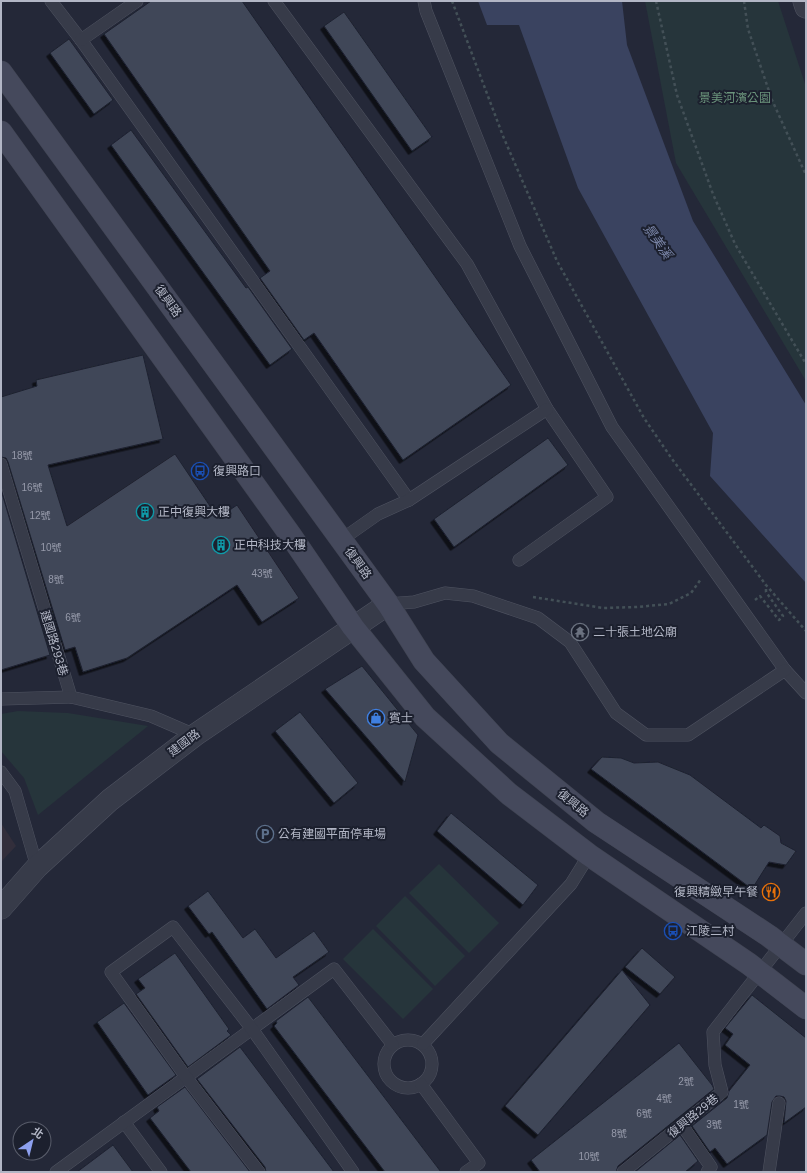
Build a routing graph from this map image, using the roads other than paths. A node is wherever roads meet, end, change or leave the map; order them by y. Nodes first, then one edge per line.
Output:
1 (51, 1) edge
2 (137, 1) edge
3 (274, 1) edge
4 (424, 1) edge
5 (804, 1) edge
6 (806, 8) edge
7 (81, 40) junction
8 (1, 72) edge
9 (1, 132) edge
10 (547, 409) junction
11 (1, 464) edge
12 (409, 500) junction
13 (341, 540) junction
14 (519, 560) dead end
15 (388, 604) junction
16 (353, 627) junction
17 (785, 670) junction
18 (806, 693) edge
19 (71, 697) junction
20 (1, 699) edge
21 (195, 735) junction
22 (1, 772) edge
23 (589, 855) junction
24 (37, 868) junction
25 (1, 908) edge
26 (806, 913) edge
27 (781, 945) junction
28 (806, 964) edge
29 (759, 973) junction
30 (806, 1008) edge
31 (252, 1029) junction
32 (423, 1044) junction
33 (393, 1045) junction
34 (186, 1077) junction
35 (421, 1084) junction
36 (779, 1102) dead end
37 (124, 1122) junction
38 (682, 1125) junction
39 (60, 1171) edge
40 (161, 1172) edge
41 (258, 1172) edge
42 (353, 1172) edge
43 (466, 1172) edge
44 (623, 1172) edge
45 (707, 1172) edge
46 (769, 1172) edge

1 - 7 lane
2 - 7 lane
3 - 10 lane
4 - 17 lane
5 - 6 street
7 - 12 lane
8 - 13 main road, 復興路
9 - 16 main road
10 - 12 lane
10 - 14 lane
11 - 19 lane, 建國路293巷
12 - 13 lane
13 - 15 main road, 復興路
15 - 16 street, 建國路
15 - 17 lane
15 - 27 main road, 復興路
16 - 21 street, 建國路
16 - 23 main road
17 - 18 lane
19 - 20 lane
19 - 21 lane
21 - 24 street, 建國路
22 - 24 lane
23 - 29 main road
23 - 32 lane
24 - 25 street, 建國路
26 - 27 lane, 復興路29巷
27 - 28 main road, 復興路
27 - 29 lane, 復興路29巷
29 - 30 main road
29 - 38 lane, 復興路29巷
31 - 33 lane
31 - 34 lane
31 - 34 lane
31 - 42 lane
32 - 33 lane
32 - 35 lane
33 - 35 lane
34 - 37 lane
34 - 41 lane
35 - 43 lane
36 - 46 lane
37 - 39 lane
37 - 40 lane
38 - 44 lane, 復興路29巷
38 - 45 lane

